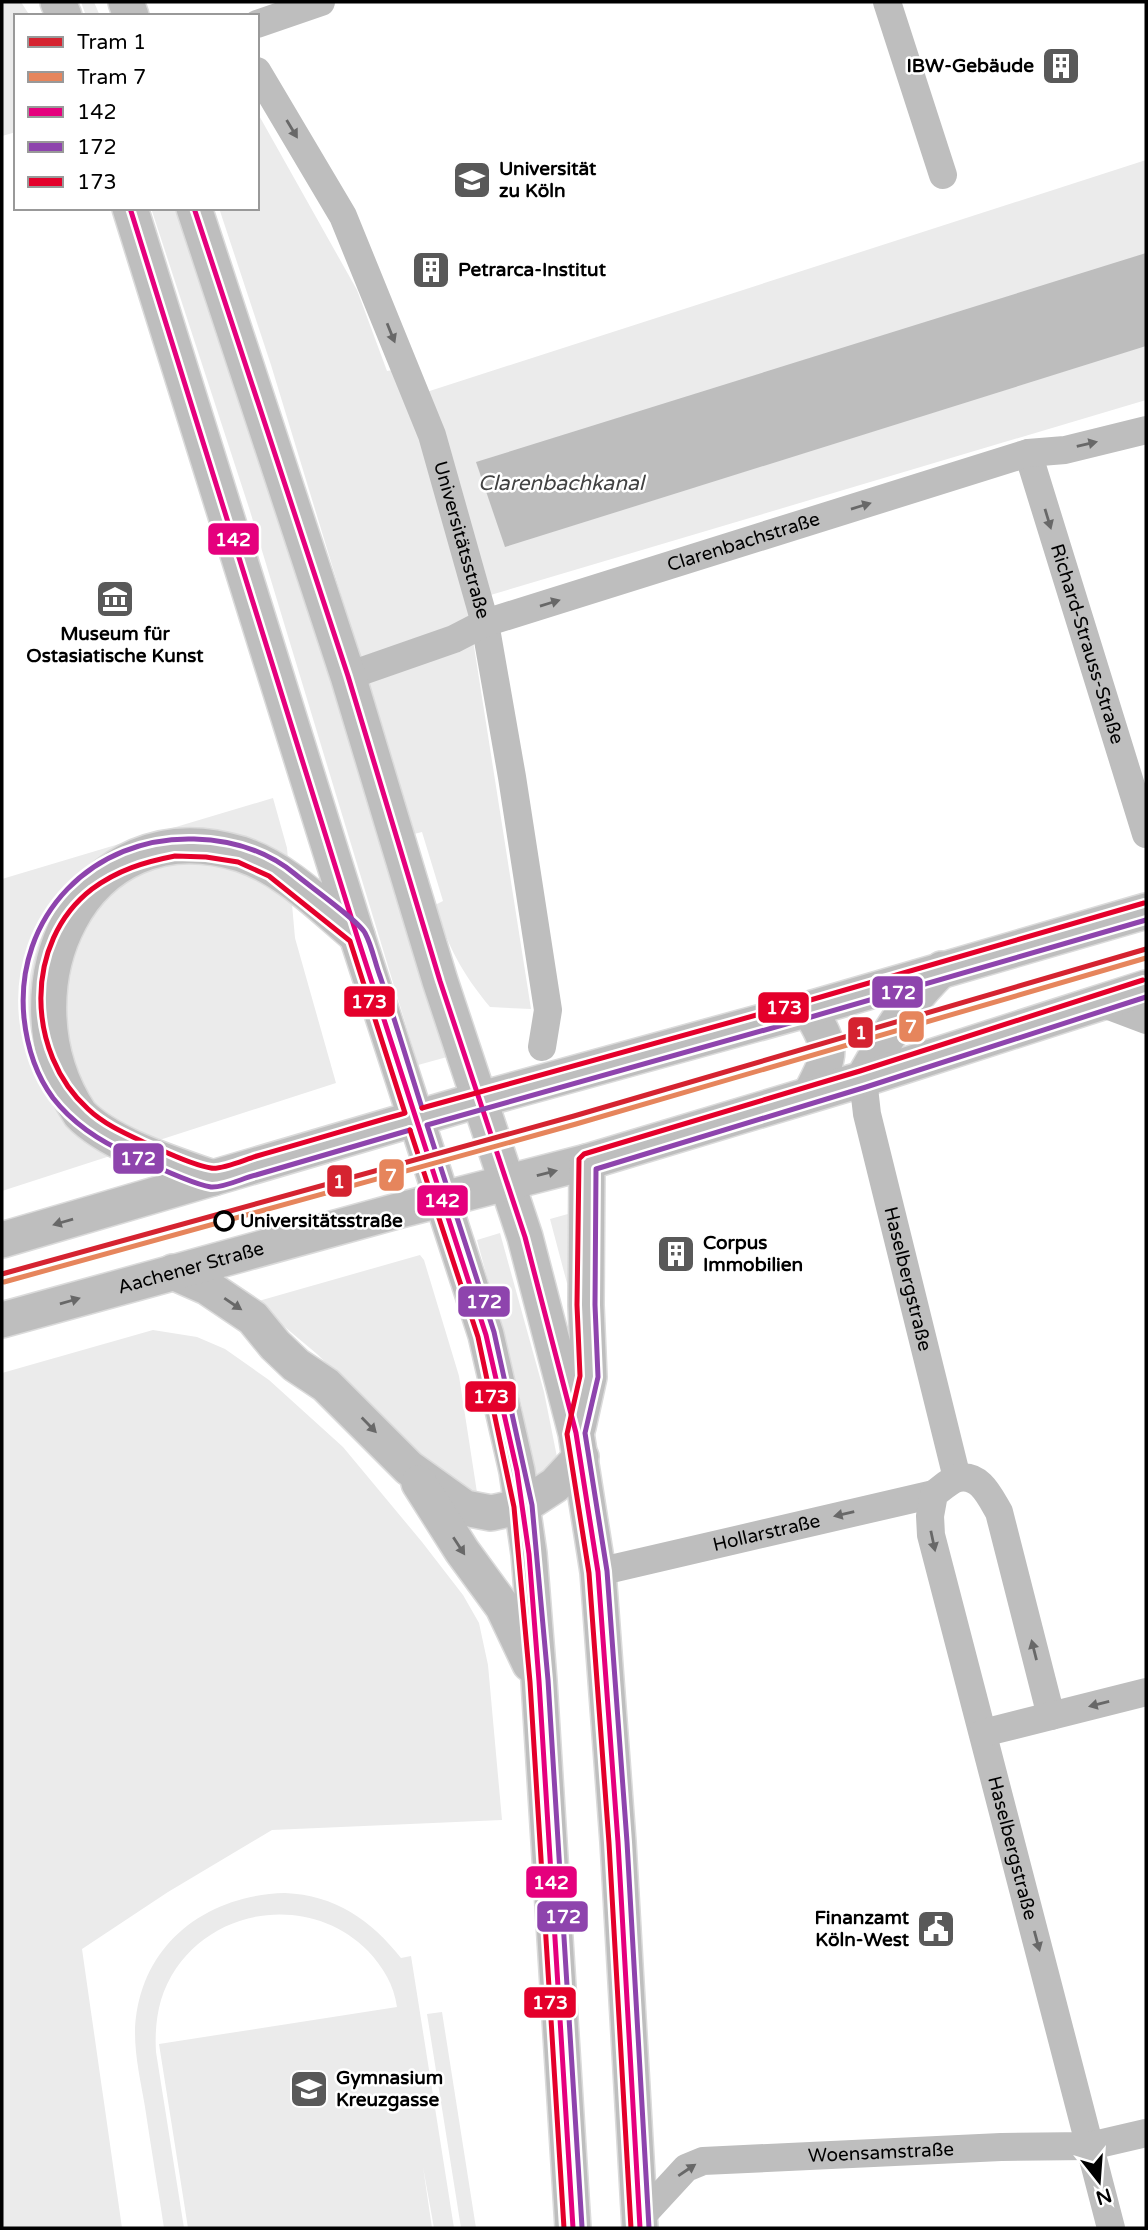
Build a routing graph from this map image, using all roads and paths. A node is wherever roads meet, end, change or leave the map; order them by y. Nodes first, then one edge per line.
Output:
1 (321, 2) edge
2 (887, 2) edge
3 (259, 23) edge
4 (259, 74) edge
5 (943, 175) dead end
6 (131, 210) edge
7 (195, 210) edge
8 (1146, 430) edge
9 (1027, 453) junction
10 (485, 623) junction
11 (348, 676) junction
12 (1146, 834) edge
13 (1146, 911) edge
14 (357, 936) junction
15 (942, 969) junction
16 (1146, 988) edge
17 (1101, 1003) junction
18 (809, 1009) junction
19 (1146, 1020) edge
20 (542, 1048) dead end
21 (863, 1079) junction
22 (811, 1093) junction
23 (478, 1100) junction
24 (416, 1119) junction
25 (587, 1162) junction
26 (213, 1178) junction
27 (506, 1183) junction
28 (443, 1199) junction
29 (2, 1240) edge
30 (173, 1272) junction
31 (2, 1320) edge
32 (579, 1445) junction
33 (410, 1468) junction
34 (957, 1478) junction
35 (934, 1494) junction
36 (523, 1506) junction
37 (598, 1572) junction
38 (539, 1681) junction
39 (1146, 1692) edge
40 (1051, 1716) junction
41 (983, 1733) junction
42 (1146, 2133) edge
43 (1090, 2146) junction
44 (639, 2223) edge
45 (573, 2228) edge
46 (1111, 2228) edge

1 - 3 street
2 - 5 street
4 -> 10 street, Universitätsstraße
6 - 14 main road
7 - 11 main road
9 -> 8 street, Clarenbachstraße
10 -> 9 street, Clarenbachstraße
9 -> 12 street, Richard-Strauss-Straße
10 - 11 street, Clarenbachstraße
10 - 20 street, Universitätsstraße
11 - 23 main road
13 - 15 main road
14 - 24 main road
14 - 26 main road
15 - 18 main road
15 - 21 main road
16 - 17 main road, Aachener Straße
17 - 19 street
17 - 21 main road, Aachener Straße
18 - 22 main road
18 - 23 main road
21 - 22 main road, Aachener Straße
21 - 34 street, Haselbergstraße
22 - 25 main road, Aachener Straße
23 - 24 main road
23 - 27 main road
24 - 26 main road
24 - 28 main road
27 -> 25 main road, Aachener Straße
25 - 32 main road
26 -> 29 main road
27 - 28 main road, Aachener Straße
27 - 32 main road
28 - 30 main road, Aachener Straße
28 - 36 main road
31 -> 30 main road, Aachener Straße
30 -> 33 main road
32 - 36 main road
32 - 37 main road
33 - 36 main road
33 -> 38 main road
34 - 35 street
40 -> 34 street
35 -> 37 street, Hollarstraße
35 -> 41 street, Haselbergstraße
36 - 38 main road
37 - 44 main road
38 - 45 main road
39 -> 40 street
40 - 41 street
41 -> 43 street, Haselbergstraße
42 - 43 street, Woensamstraße
44 -> 43 street, Woensamstraße
43 - 46 street, Haselbergstraße

